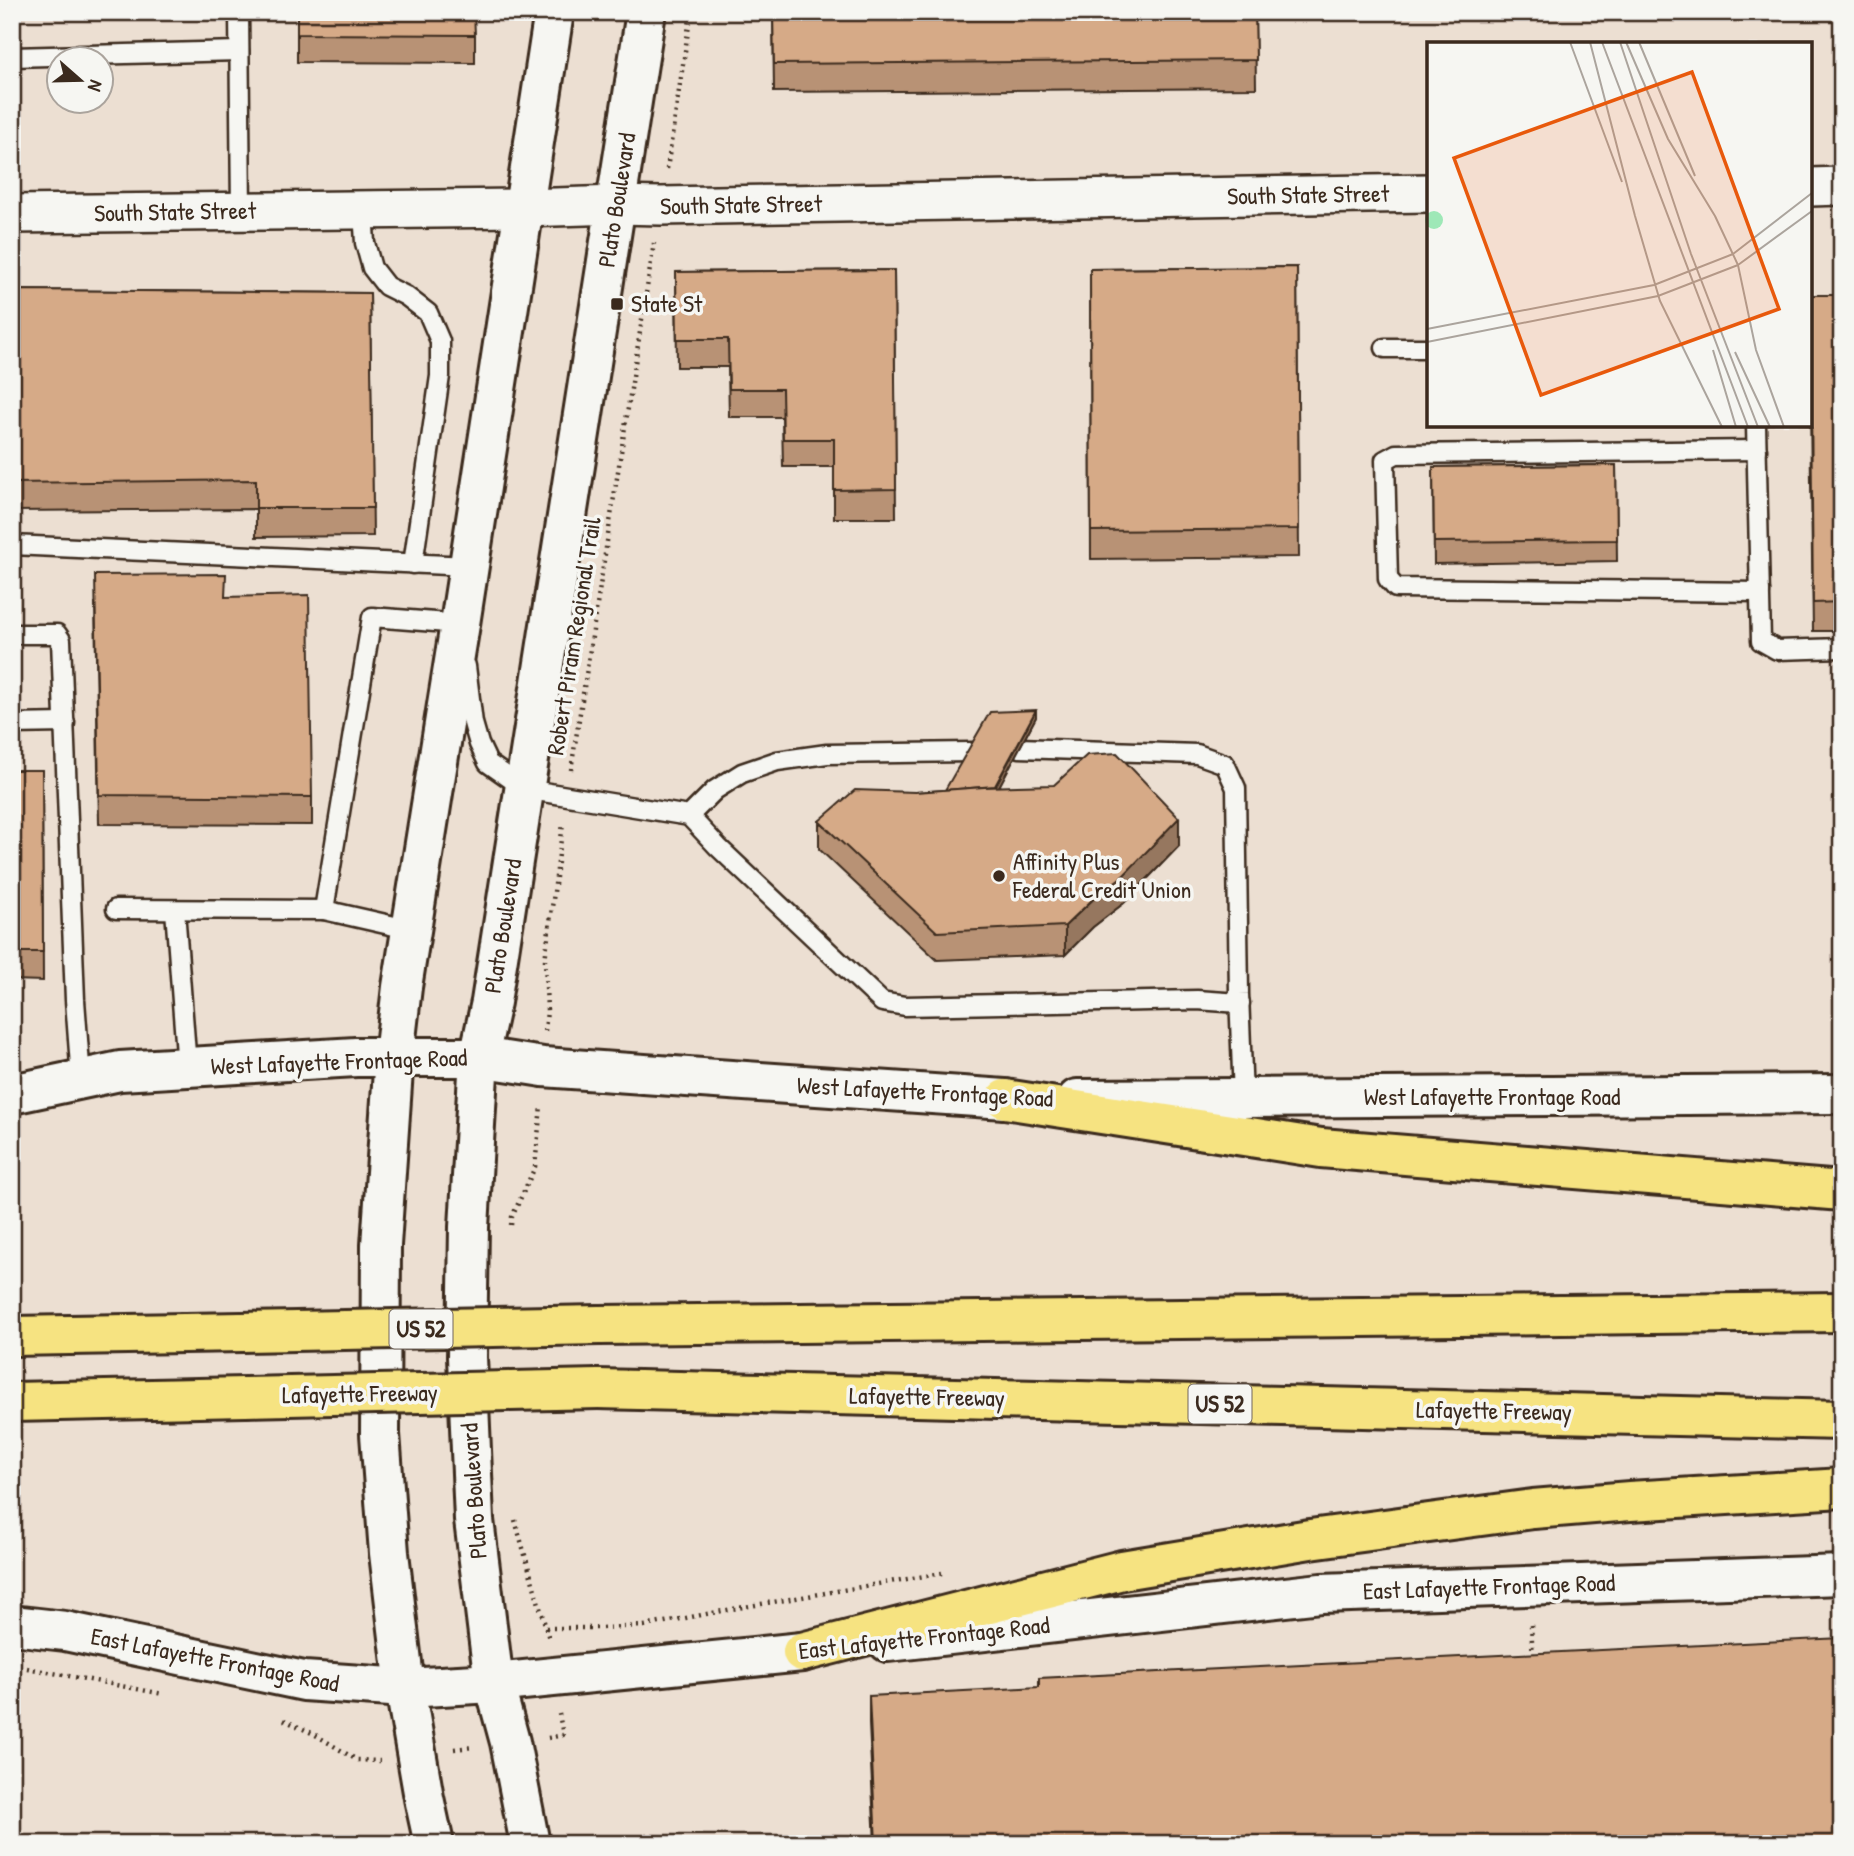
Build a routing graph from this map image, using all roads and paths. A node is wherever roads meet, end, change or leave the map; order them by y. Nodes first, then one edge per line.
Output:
1 (239, 12) edge
2 (554, 12) edge
3 (646, 12) edge
4 (691, 12) edge
5 (239, 51) junction
6 (12, 57) edge
7 (671, 140) dead end
8 (1842, 186) edge
9 (1812, 187) edge
10 (1427, 193) edge
11 (617, 205) junction
12 (524, 208) junction
13 (363, 210) junction
14 (240, 211) junction
15 (12, 214) edge
16 (649, 268) dead end
17 (1385, 348) dead end
18 (1427, 348) edge
19 (1756, 427) edge
20 (1756, 450) junction
21 (12, 545) edge
22 (413, 564) junction
23 (469, 566) junction
24 (1760, 592) junction
25 (460, 624) junction
26 (12, 634) edge
27 (1842, 648) edge
28 (65, 723) junction
29 (12, 724) edge
30 (1019, 748) edge
31 (971, 752) edge
32 (525, 789) junction
33 (566, 797) junction
34 (689, 816) junction
35 (116, 909) dead end
36 (175, 909) junction
37 (324, 911) junction
38 (412, 930) junction
39 (1240, 1003) junction
40 (547, 1011) dead end
41 (394, 1056) junction
42 (479, 1057) junction
43 (187, 1067) junction
44 (81, 1079) junction
45 (12, 1094) edge
46 (1842, 1094) edge
47 (1243, 1098) junction
48 (1005, 1100) junction
49 (1842, 1191) edge
50 (12, 1311) edge
51 (1842, 1312) edge
52 (199, 1332) junction
53 (12, 1336) edge
54 (202, 1398) junction
55 (12, 1402) edge
56 (12, 1420) edge
57 (1842, 1420) edge
58 (1842, 1488) edge
59 (1842, 1575) edge
60 (1531, 1622) dead end
61 (12, 1625) edge
62 (545, 1628) dead end
63 (548, 1636) dead end
64 (803, 1652) junction
65 (26, 1668) dead end
66 (1533, 1670) edge
67 (494, 1683) junction
68 (405, 1688) junction
69 (176, 1697) dead end
70 (276, 1718) dead end
71 (560, 1720) dead end
72 (554, 1738) dead end
73 (477, 1746) dead end
74 (453, 1749) dead end
75 (382, 1761) dead end
76 (434, 1844) edge
77 (530, 1844) edge

1 - 5 lane
2 - 12 main road
3 - 11 main road, Plato Boulevard
4 - 7 path
5 - 6 lane
5 - 14 lane
8 - 9 street
10 - 11 street, South State Street
11 - 12 street, South State Street
11 - 32 main road, Plato Boulevard
12 - 13 street, South State Street
12 - 23 main road
13 - 14 street, South State Street
13 - 22 lane
14 - 15 street, South State Street
16 - 33 path, Robert Piram Regional Trail
17 - 18 lane
19 - 20 lane
20 - 24 lane
20 - 24 lane
21 - 22 lane
22 - 23 lane
23 - 25 main road
24 - 27 lane
25 - 32 lane
25 - 37 lane
25 - 38 main road
26 - 28 lane
28 - 29 lane
28 - 44 lane
30 - 39 lane
31 - 34 lane
32 - 33 lane
32 - 42 main road, Plato Boulevard
33 - 34 lane
33 - 40 path, Robert Piram Regional Trail
34 - 39 lane
35 - 36 lane
36 - 37 lane
36 - 43 lane
37 - 38 lane
38 - 41 main road
39 - 47 lane
41 - 42 main road, West Lafayette Frontage Road
41 - 43 main road, West Lafayette Frontage Road
41 - 68 main road
42 - 48 main road, West Lafayette Frontage Road
42 - 67 main road, Plato Boulevard
43 - 44 main road, West Lafayette Frontage Road
44 - 45 main road, West Lafayette Frontage Road
46 - 47 main road, West Lafayette Frontage Road
47 - 48 main road, West Lafayette Frontage Road
48 - 49 highway
50 - 52 highway
51 - 52 highway, US 52, bridge
52 - 53 highway, US 52
54 - 55 highway, Lafayette Freeway / US 52
54 - 56 highway
54 - 57 highway, Lafayette Freeway / US 52, bridge
58 - 64 highway
59 - 64 main road, East Lafayette Frontage Road
60 - 66 path
61 - 68 main road, East Lafayette Frontage Road
62 - 63 path
64 - 67 main road, East Lafayette Frontage Road
65 - 69 path
67 - 68 main road, East Lafayette Frontage Road
67 - 77 main road, Plato Boulevard
68 - 76 main road
70 - 75 path
71 - 72 path
73 - 74 path

